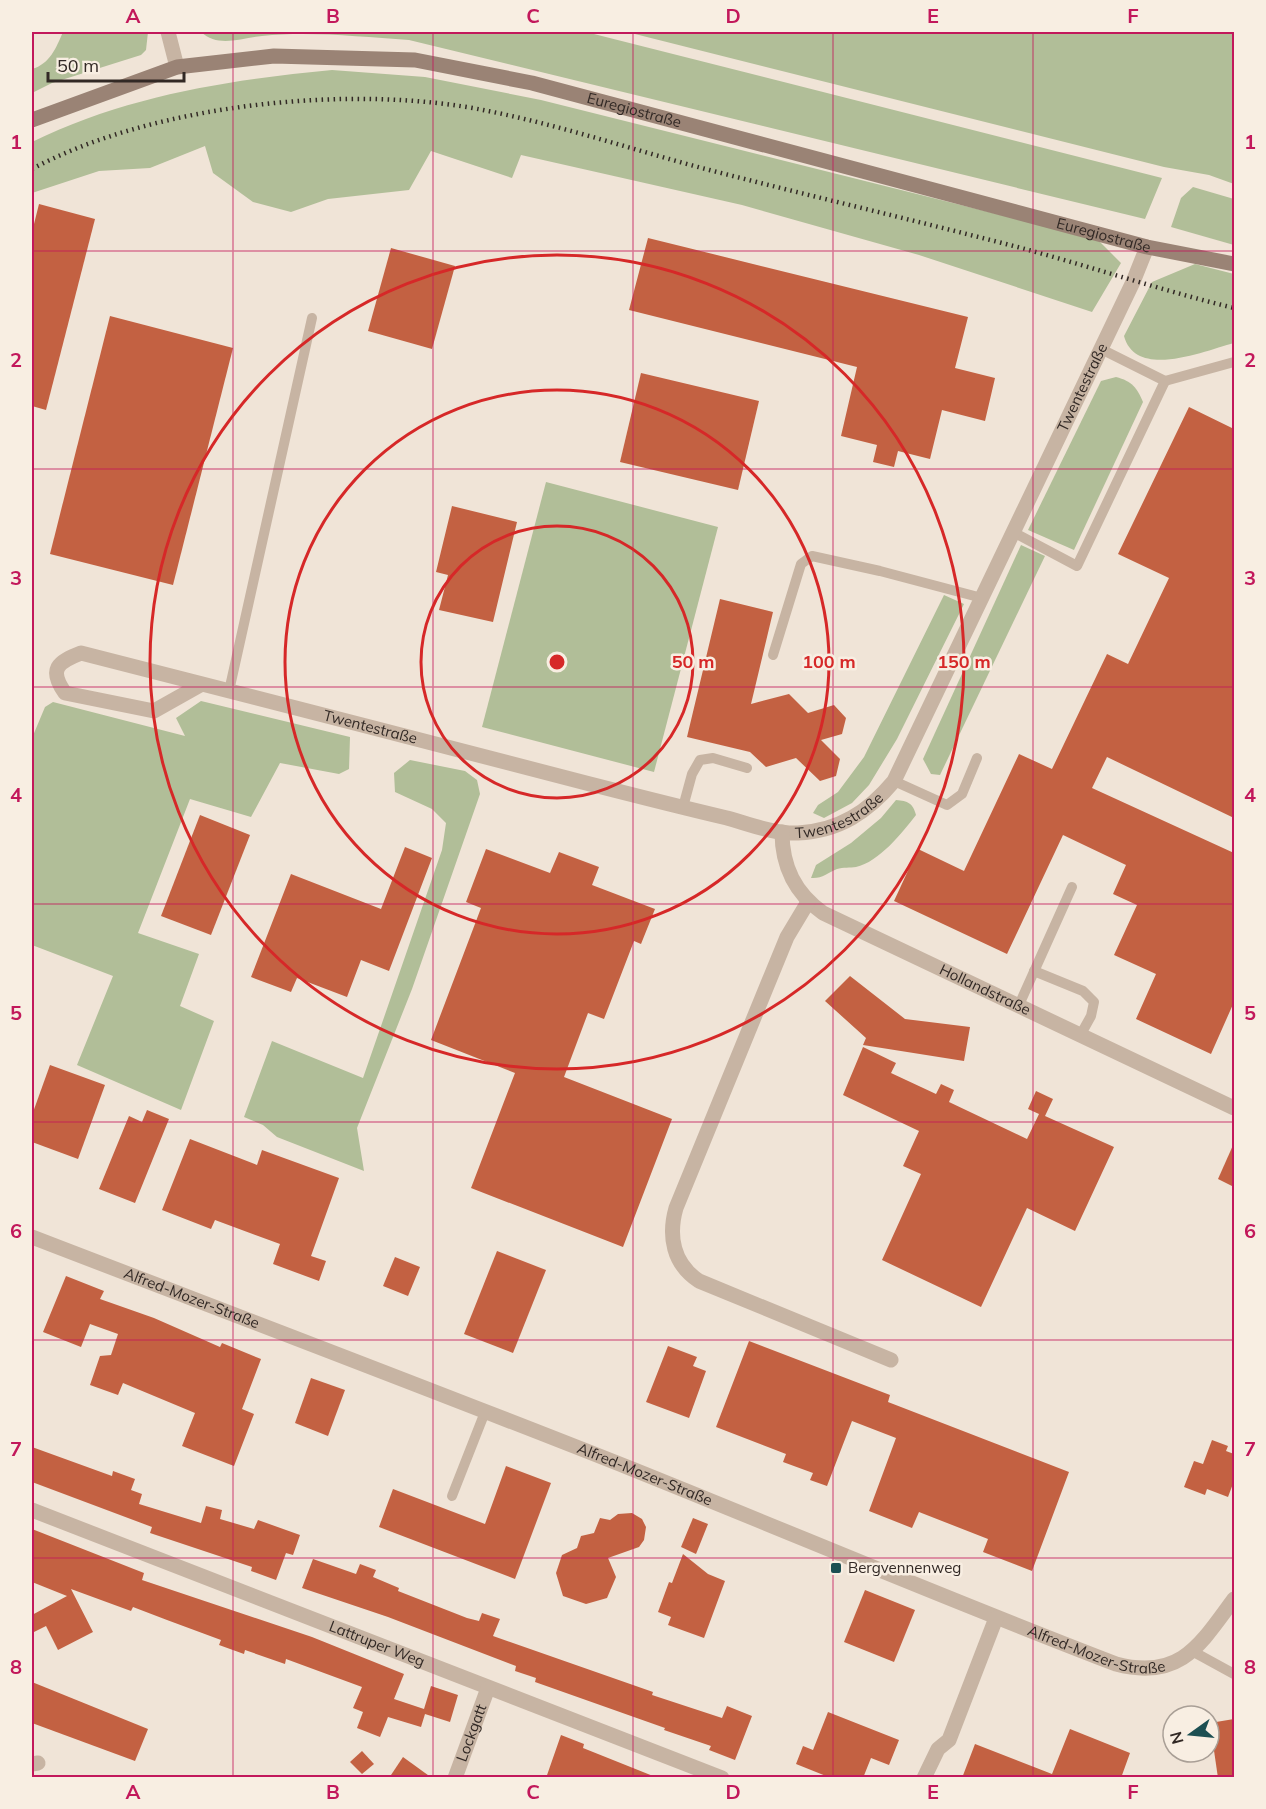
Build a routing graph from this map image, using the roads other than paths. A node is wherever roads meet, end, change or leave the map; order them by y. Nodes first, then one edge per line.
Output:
1 (168, 32) edge
2 (177, 67) junction
3 (32, 120) edge
4 (1148, 247) junction
5 (1234, 264) edge
6 (312, 318) dead end
7 (1101, 349) junction
8 (1234, 362) edge
9 (1165, 381) junction
10 (1013, 532) junction
11 (982, 598) junction
12 (774, 655) dead end
13 (202, 684) junction
14 (229, 691) junction
15 (977, 758) dead end
16 (747, 768) dead end
17 (894, 782) junction
18 (682, 807) junction
19 (782, 832) junction
20 (1072, 887) dead end
21 (808, 902) junction
22 (1034, 971) junction
23 (1019, 1005) junction
24 (1081, 1034) junction
25 (1234, 1108) edge
26 (32, 1237) edge
27 (891, 1360) dead end
28 (485, 1412) junction
29 (452, 1496) dead end
30 (32, 1510) edge
31 (1234, 1599) edge
32 (996, 1618) junction
33 (1192, 1651) junction
34 (1234, 1674) edge
35 (488, 1688) junction
36 (455, 1778) edge
37 (722, 1778) edge
38 (924, 1778) edge

1 - 2 street
2 - 3 main road, Euregiostraße
2 - 4 main road, Euregiostraße
4 - 5 main road, Euregiostraße
4 - 7 street, Twentestraße
6 - 14 lane
7 - 9 lane
7 - 10 street, Twentestraße
8 - 9 lane
9 - 10 lane
10 - 11 street, Twentestraße
11 - 12 lane
11 - 17 street, Twentestraße
13 - 13 street, Twentestraße
13 - 14 street, Twentestraße
14 - 18 street, Twentestraße
15 - 17 lane
16 - 18 lane
17 - 19 street, Twentestraße
18 - 19 street, Twentestraße
19 - 21 street, Hollandstraße
20 - 22 lane
21 - 23 street, Hollandstraße
21 - 27 street
22 - 23 lane
22 - 24 lane
23 - 24 street, Hollandstraße
24 - 25 street, Hollandstraße
26 - 28 street, Alfred-Mozer-Straße
28 - 29 lane
28 - 32 street, Alfred-Mozer-Straße
30 - 35 street, Lattruper Weg
31 - 33 street, Alfred-Mozer-Straße
32 - 33 street, Alfred-Mozer-Straße
32 - 38 street
33 - 34 lane
35 - 36 street, Lockgatt
35 - 37 street, Lattruper Weg

